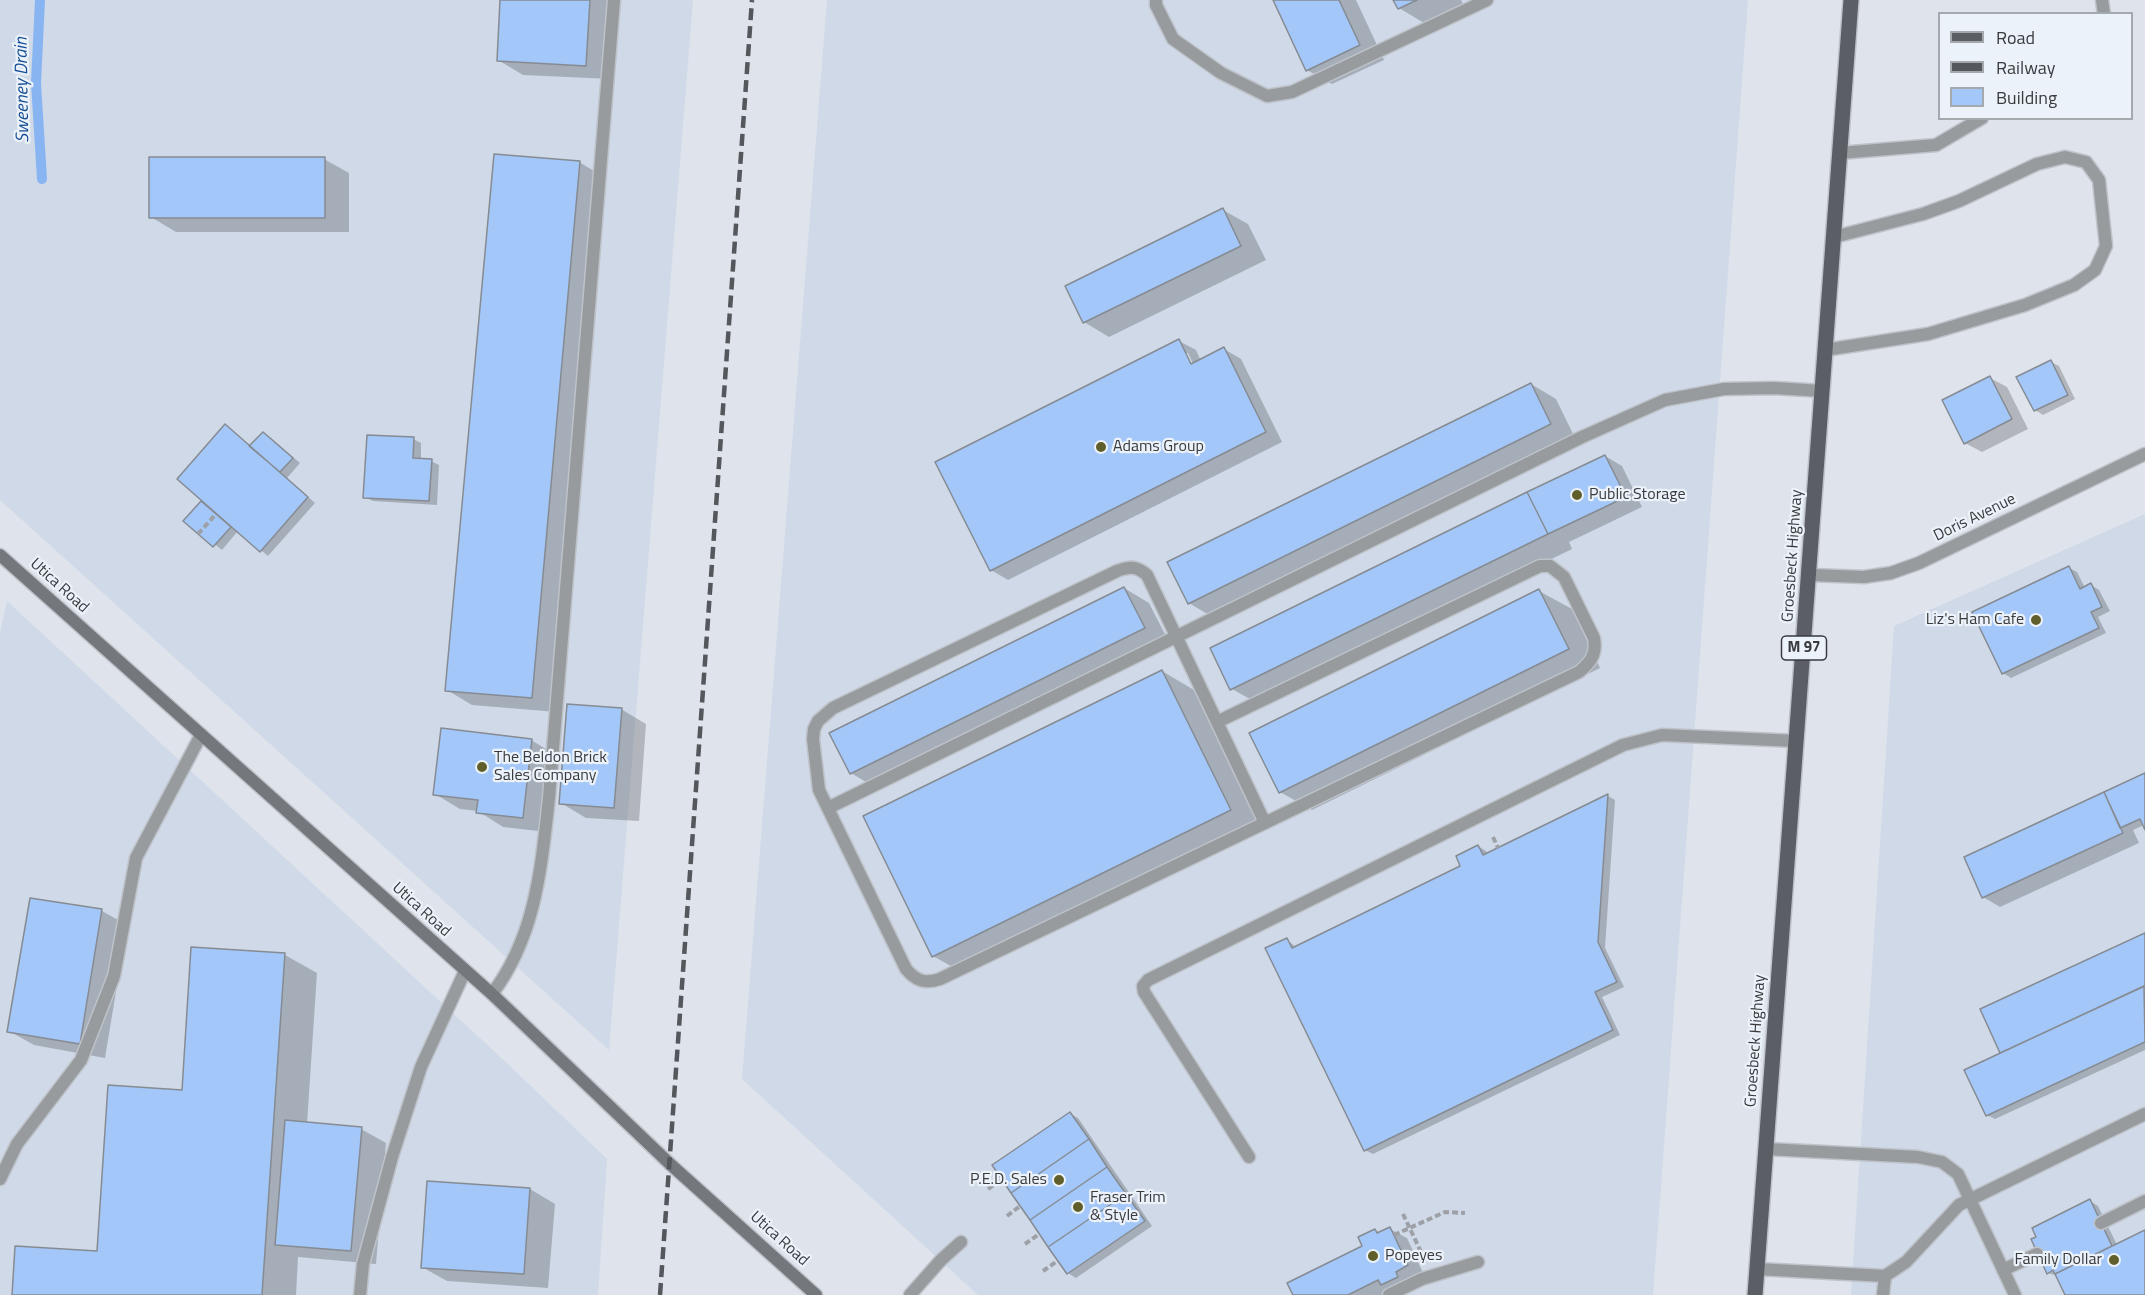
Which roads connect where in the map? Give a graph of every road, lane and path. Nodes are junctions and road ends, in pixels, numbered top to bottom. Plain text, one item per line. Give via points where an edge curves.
1 (615, 0) edge
2 (1156, 0) edge
3 (1486, 0) edge
4 (1851, 0) edge
5 (1979, 120) edge
6 (1840, 153) junction
7 (1834, 237) junction
8 (1826, 350) junction
9 (1823, 391) junction
10 (2145, 454) edge
11 (216, 514) dead end
12 (198, 534) dead end
13 (0, 555) edge
14 (1810, 575) junction
15 (1176, 636) junction
16 (1217, 722) junction
17 (201, 735) junction
18 (1797, 741) junction
19 (828, 808) junction
20 (1265, 823) junction
21 (465, 971) junction
22 (492, 994) junction
23 (2145, 1114) edge
24 (1767, 1149) junction
25 (1248, 1157) dead end
26 (0, 1179) edge
27 (1002, 1179) dead end
28 (988, 1189) dead end
29 (1969, 1199) junction
30 (2145, 1201) edge
31 (1020, 1206) dead end
32 (1465, 1213) dead end
33 (1403, 1214) dead end
34 (1007, 1216) dead end
35 (2101, 1222) dead end
36 (1410, 1228) junction
37 (1039, 1234) dead end
38 (1394, 1235) dead end
39 (961, 1242) dead end
40 (1025, 1244) dead end
41 (2037, 1254) dead end
42 (1423, 1255) dead end
43 (1057, 1261) dead end
44 (1478, 1262) dead end
45 (1757, 1269) junction
46 (2003, 1270) junction
47 (1043, 1271) dead end
48 (1885, 1276) junction
49 (360, 1295) edge
50 (816, 1295) edge
51 (910, 1295) edge
52 (1389, 1295) edge
53 (1755, 1295) edge
54 (1883, 1295) edge
55 (2015, 1295) edge

1 - 22 street via 540,882 518,951
2 - 3 street via 1173,39 1221,73 1267,96 1292,92
4 - 6 main road, Groesbeck Highway / M 97
5 - 6 street via 1936,145
6 - 7 main road, Groesbeck Highway / M 97
7 - 8 main road, Groesbeck Highway / M 97
7 - 8 street via 1923,214 2037,164 2065,157 2086,162 2099,180 2106,246 2095,270 2074,285 2025,305 1928,334
8 - 9 main road, Groesbeck Highway / M 97
9 - 14 main road, Groesbeck Highway / M 97
9 - 15 street via 1724,389 1665,400
10 - 14 street, Doris Avenue via 1919,563 1864,577
11 - 12 path
13 - 17 main road, Utica Road
14 - 18 main road, Groesbeck Highway / M 97
15 - 16 street
15 - 19 street
15 - 19 street via 1147,575 1134,567 1126,568 834,708 818,720 813,739 819,790
16 - 20 street
16 - 20 street via 1540,566 1550,566 1564,577 1589,628 1596,648 1588,665 1579,672
17 - 21 main road, Utica Road
17 - 26 street via 136,858 114,975 81,1060 17,1144
18 - 24 main road, Groesbeck Highway / M 97
18 - 25 street via 1662,735 1623,745 1148,980 1144,992
19 - 20 street via 906,969 920,981 930,982
21 - 22 main road, Utica Road
21 - 49 street via 421,1067 366,1254
22 - 50 main road, Utica Road via 670,1164
23 - 29 street
24 - 29 street via 1918,1157 1942,1162 1958,1174
24 - 45 main road, Groesbeck Highway / M 97
27 - 28 path
29 - 46 street
29 - 48 street via 1948,1215 1906,1262
30 - 35 street
31 - 34 path
32 - 36 path via 1445,1212
33 - 36 path
36 - 38 path
36 - 42 path
37 - 40 path
39 - 51 street
41 - 46 street
43 - 47 path
44 - 52 street via 1422,1279
45 - 48 street
45 - 53 main road, Groesbeck Highway / M 97
46 - 55 street
48 - 54 street

